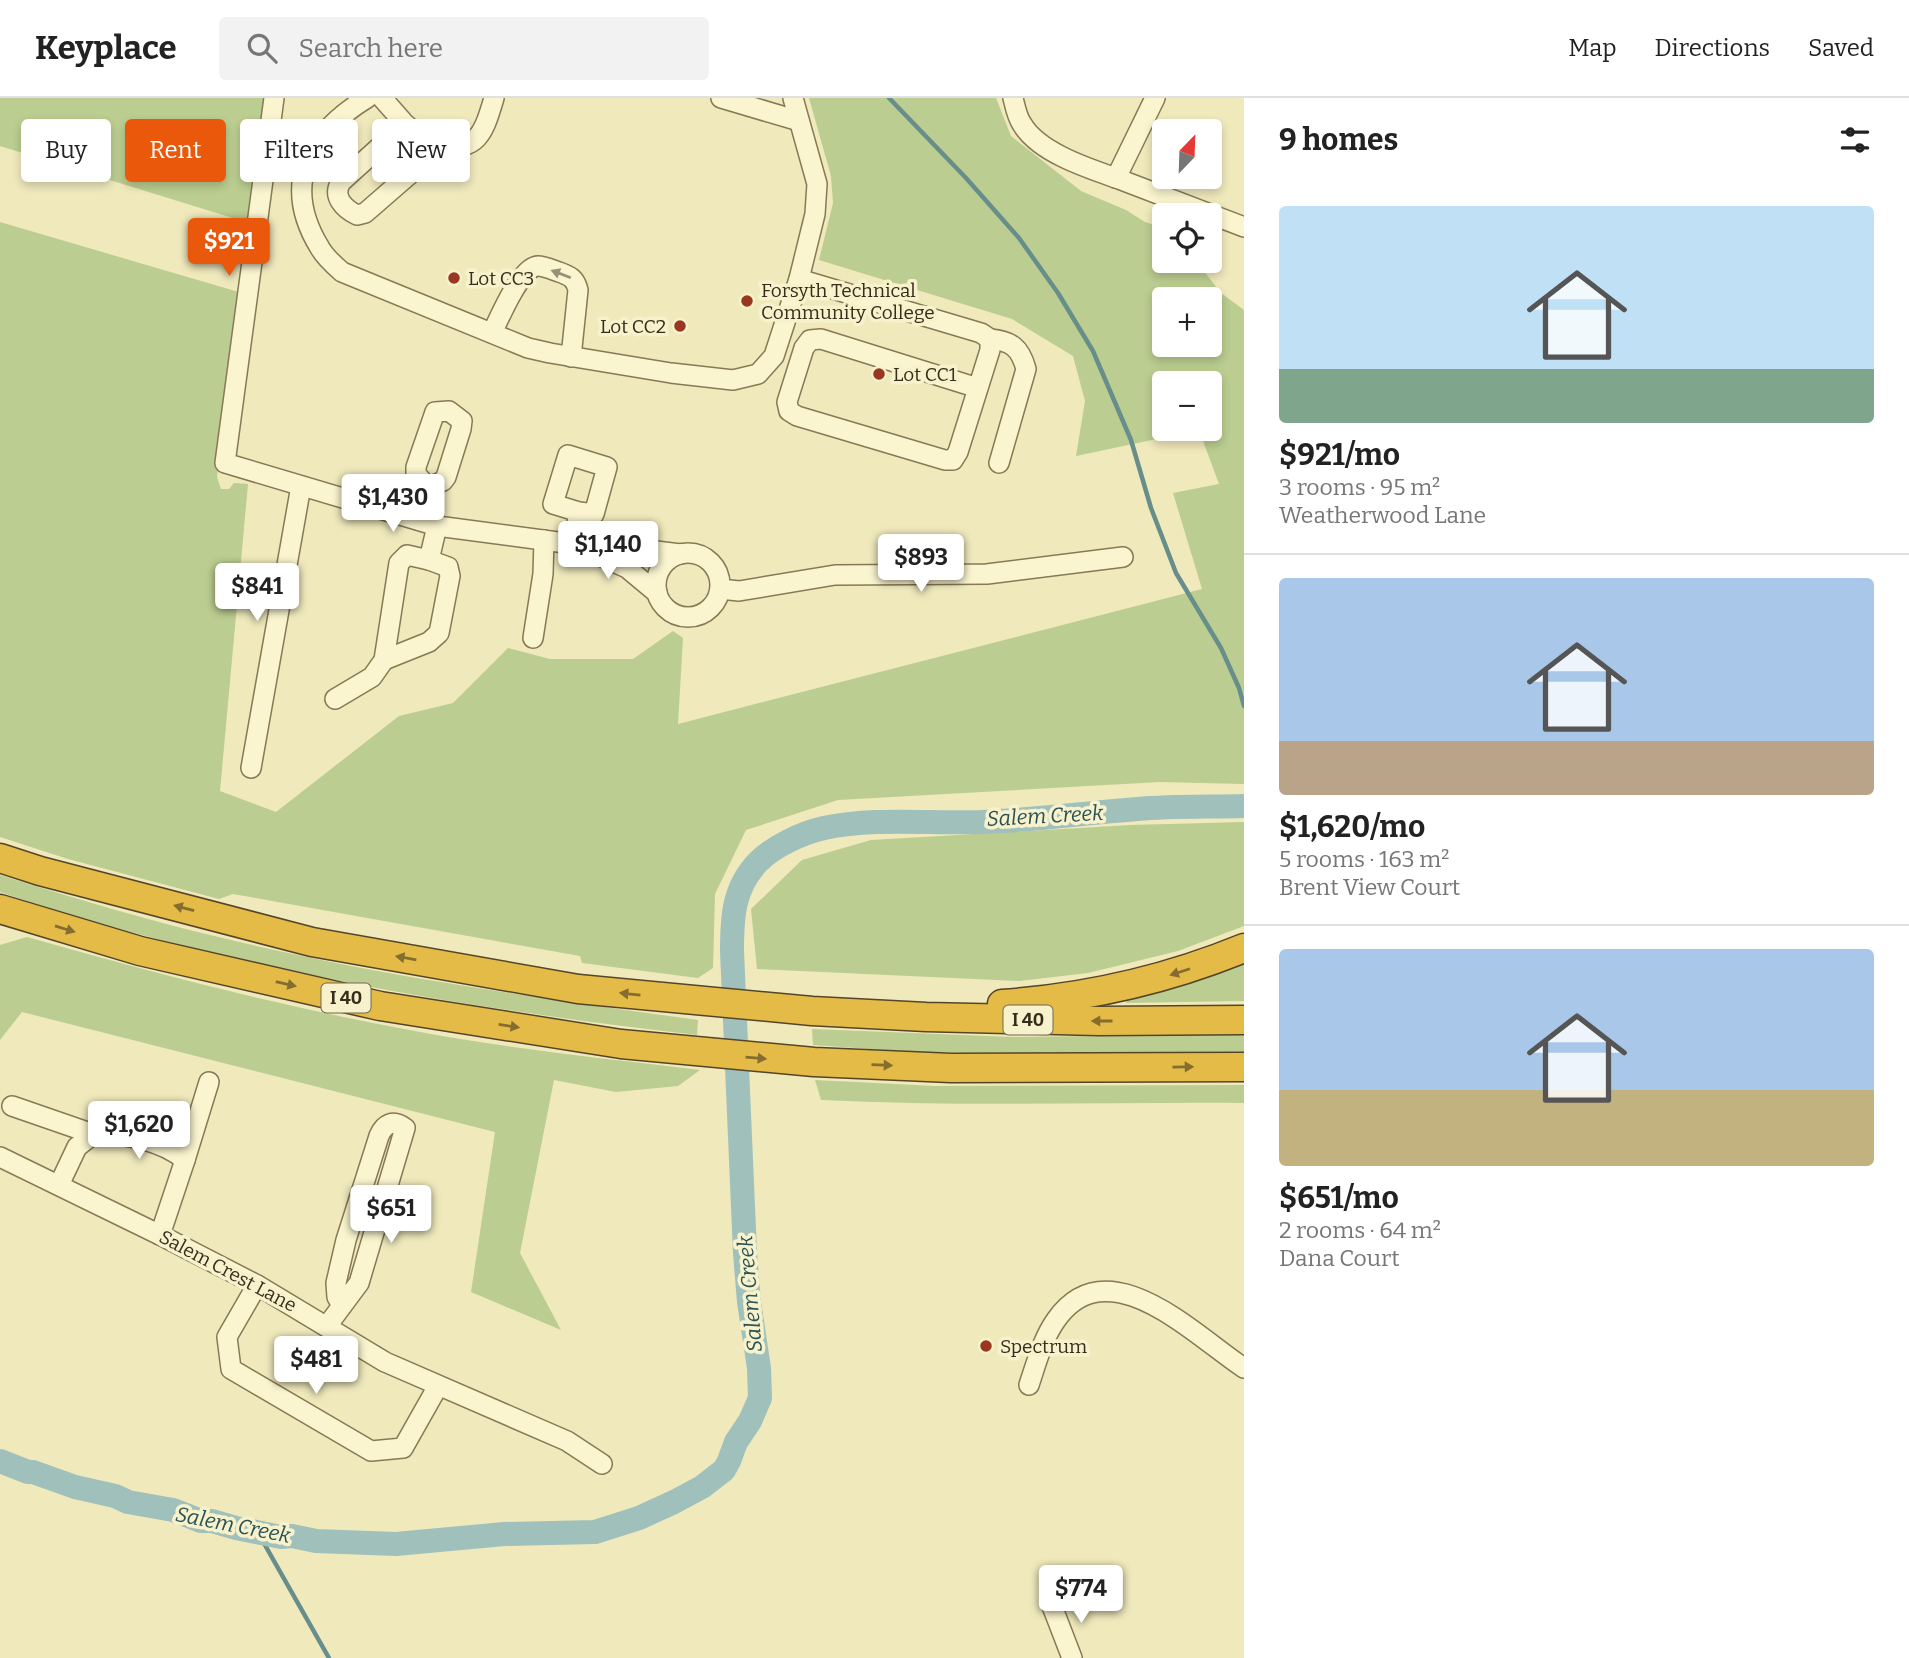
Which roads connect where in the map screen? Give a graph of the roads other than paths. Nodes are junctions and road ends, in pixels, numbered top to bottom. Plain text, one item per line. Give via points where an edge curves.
1 (274, 98) edge
2 (382, 98) edge
3 (494, 98) edge
4 (721, 98) edge
5 (793, 98) edge
6 (1013, 98) edge
7 (1155, 98) edge
8 (361, 99) edge
9 (401, 119) edge
10 (799, 121) junction
11 (470, 143) edge
12 (372, 154) edge
13 (1116, 177) junction
14 (401, 182) edge
15 (1244, 227) edge
16 (799, 279) junction
17 (492, 333) junction
18 (990, 339) junction
19 (571, 357) junction
20 (766, 365) junction
21 (796, 374) junction
22 (978, 388) junction
23 (999, 463) dead end
24 (301, 486) junction
25 (428, 488) dead end
26 (579, 512) dead end
27 (428, 523) junction
28 (544, 540) junction
29 (573, 544) junction
30 (680, 554) junction
31 (1123, 557) dead end
32 (429, 560) junction
33 (720, 589) junction
34 (657, 593) junction
35 (533, 638) dead end
36 (384, 660) junction
37 (335, 699) dead end
38 (251, 768) dead end
39 (0, 858) edge
40 (0, 909) edge
41 (1244, 948) edge
42 (812, 1011) junction
43 (1244, 1020) edge
44 (1244, 1067) edge
45 (209, 1082) dead end
46 (12, 1106) dead end
47 (93, 1134) junction
48 (401, 1137) dead end
49 (0, 1157) edge
50 (185, 1160) junction
51 (59, 1185) junction
52 (160, 1234) junction
53 (257, 1286) junction
54 (327, 1326) junction
55 (1244, 1368) edge
56 (1029, 1385) dead end
57 (438, 1386) junction
58 (602, 1464) dead end
59 (1052, 1606) dead end
60 (1072, 1658) edge

1 - 24 street via 225,463
2 - 9 street
3 - 11 street via 480,135
4 - 10 street
5 - 10 street
6 - 13 street via 1022,124 1041,143 1083,166
7 - 13 street
8 - 17 street via 330,124 304,169 301,195 307,223 321,250 342,272
10 - 16 street via 817,184 815,214
12 - 14 street via 337,190 349,211 365,213
13 - 15 street
16 - 18 street
16 - 20 street via 774,356
17 - 19 street via 528,348
19 -> 17 street via 576,281 537,265 521,278
18 - 22 street
18 - 23 street via 1013,344 1022,353 1026,369
19 - 20 street via 733,380 758,374
20 - 21 street
21 - 22 street via 804,348 810,340 821,340
21 - 22 street via 787,402 789,411 797,416 945,460 953,460 958,452
24 - 27 street
24 - 38 street
25 - 27 street
26 - 29 street
27 - 28 street
27 - 32 street
28 - 29 street
28 - 35 street
29 - 30 street
29 - 34 street via 627,568
30 - 33 street via 701,555 710,561
30 - 34 street via 663,564
31 - 33 street via 987,574 835,575 738,591
32 - 36 street via 407,555 399,563
32 - 36 street via 448,567 450,576 439,633 429,642
33 - 34 street via 710,608 690,617 670,611
36 - 37 street via 372,677
42 -> 39 highway, I 40 via 578,989 312,942
40 -> 44 highway, I 40 via 140,951 380,1006 621,1044 814,1062 1031,1069
41 -> 42 highway via 1169,975 1069,998 972,1005 853,1001
43 -> 42 highway, I 40 via 1008,1020
45 - 50 street
46 - 47 street
47 - 50 street via 127,1135 174,1151
47 - 51 street via 77,1147
48 - 54 street via 359,1283
49 - 51 street, Salem Crest Lane
50 - 52 street
51 - 52 street, Salem Crest Lane
52 - 53 street, Salem Crest Lane
53 - 54 street, Salem Crest Lane
53 - 57 street via 227,1336 231,1369 371,1451 402,1448
54 - 57 street, Salem Crest Lane via 384,1362
55 - 56 street via 1163,1311 1123,1292 1106,1290 1088,1293 1055,1321
57 - 58 street, Salem Crest Lane via 567,1441
59 - 60 street

